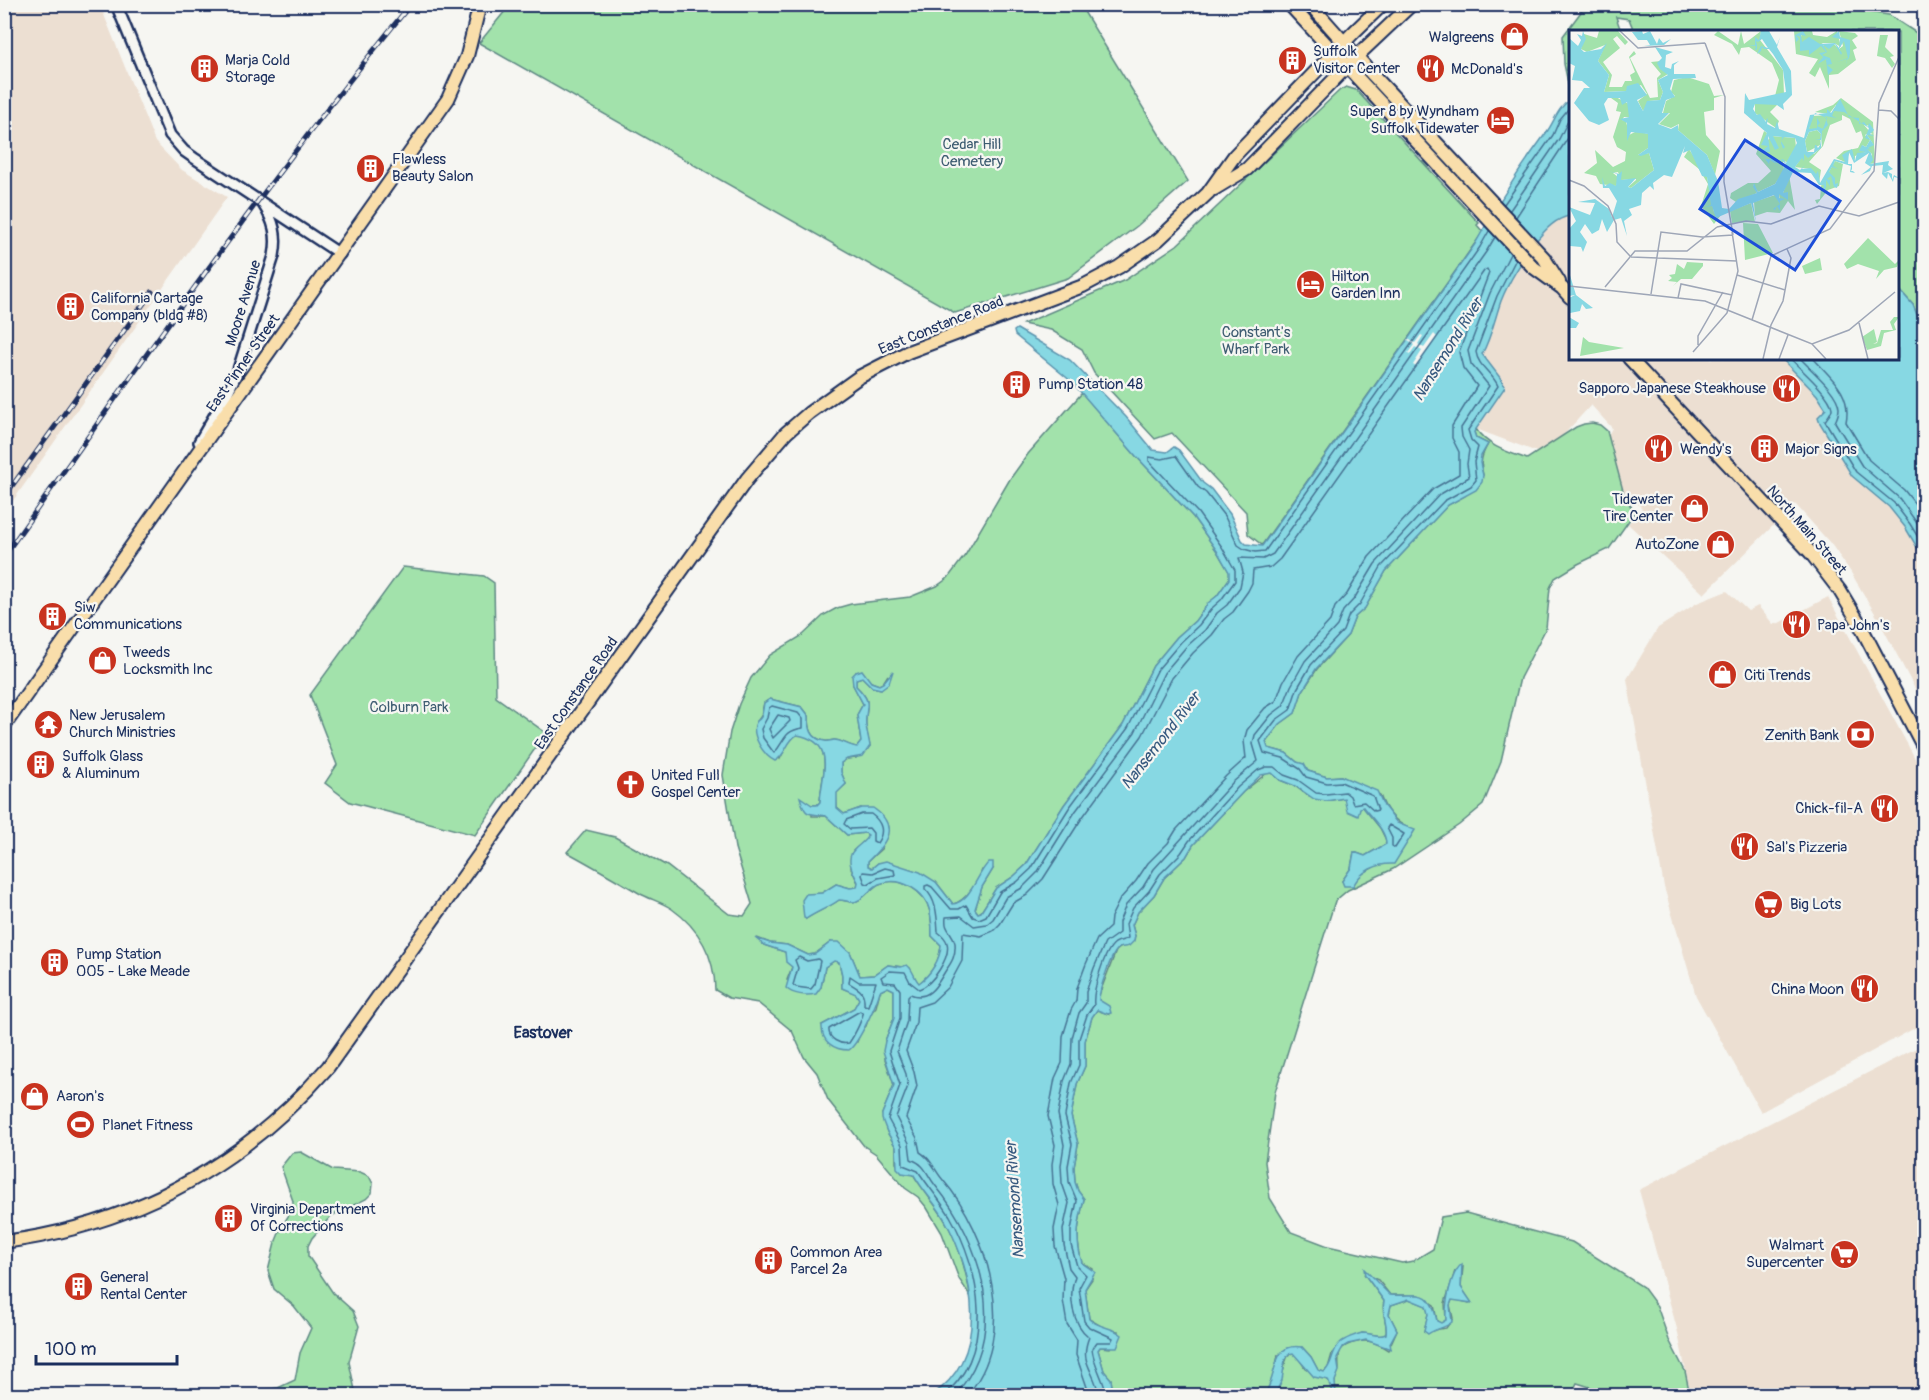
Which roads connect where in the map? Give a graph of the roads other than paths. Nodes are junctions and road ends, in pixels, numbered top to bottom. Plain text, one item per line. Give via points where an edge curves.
1 (116, 4) edge
2 (480, 4) edge
3 (1289, 4) edge
4 (1311, 4) edge
5 (1383, 4) edge
6 (1412, 4) edge
7 (1344, 42) junction
8 (1334, 54) junction
9 (1357, 56) junction
10 (1346, 67) junction
11 (1208, 193) junction
12 (260, 200) junction
13 (339, 254) junction
14 (1566, 292) edge
15 (1631, 360) edge
16 (161, 506) junction
17 (4, 726) edge
18 (1924, 748) edge
19 (4, 1242) edge

1 - 12 street, Moore Avenue via 170,135 184,151
2 - 13 main road, East Pinner Street via 467,56 448,99
3 - 8 main road
4 - 7 main road
5 - 7 main road, East Constance Road
6 - 9 main road, East Constance Road
7 - 8 main road, East Constance Road
7 - 9 main road
8 - 10 main road
8 - 11 main road, East Constance Road via 1234,155
9 - 10 main road, East Constance Road
9 - 14 main road via 1538,252
10 - 11 main road, East Constance Road via 1247,169
10 - 14 main road via 1528,262
11 - 19 main road, East Constance Road via 1158,240 1106,274 1059,296 903,354 859,377 786,433 747,479 311,1086 256,1138 169,1193 139,1208 82,1227
12 - 13 street, Moore Avenue
12 - 16 street, Moore Avenue via 271,216 276,247 237,373
13 - 16 main road, East Pinner Street
15 - 18 main road, North Main Street via 1811,553 1840,591
16 - 17 main road, East Pinner Street

